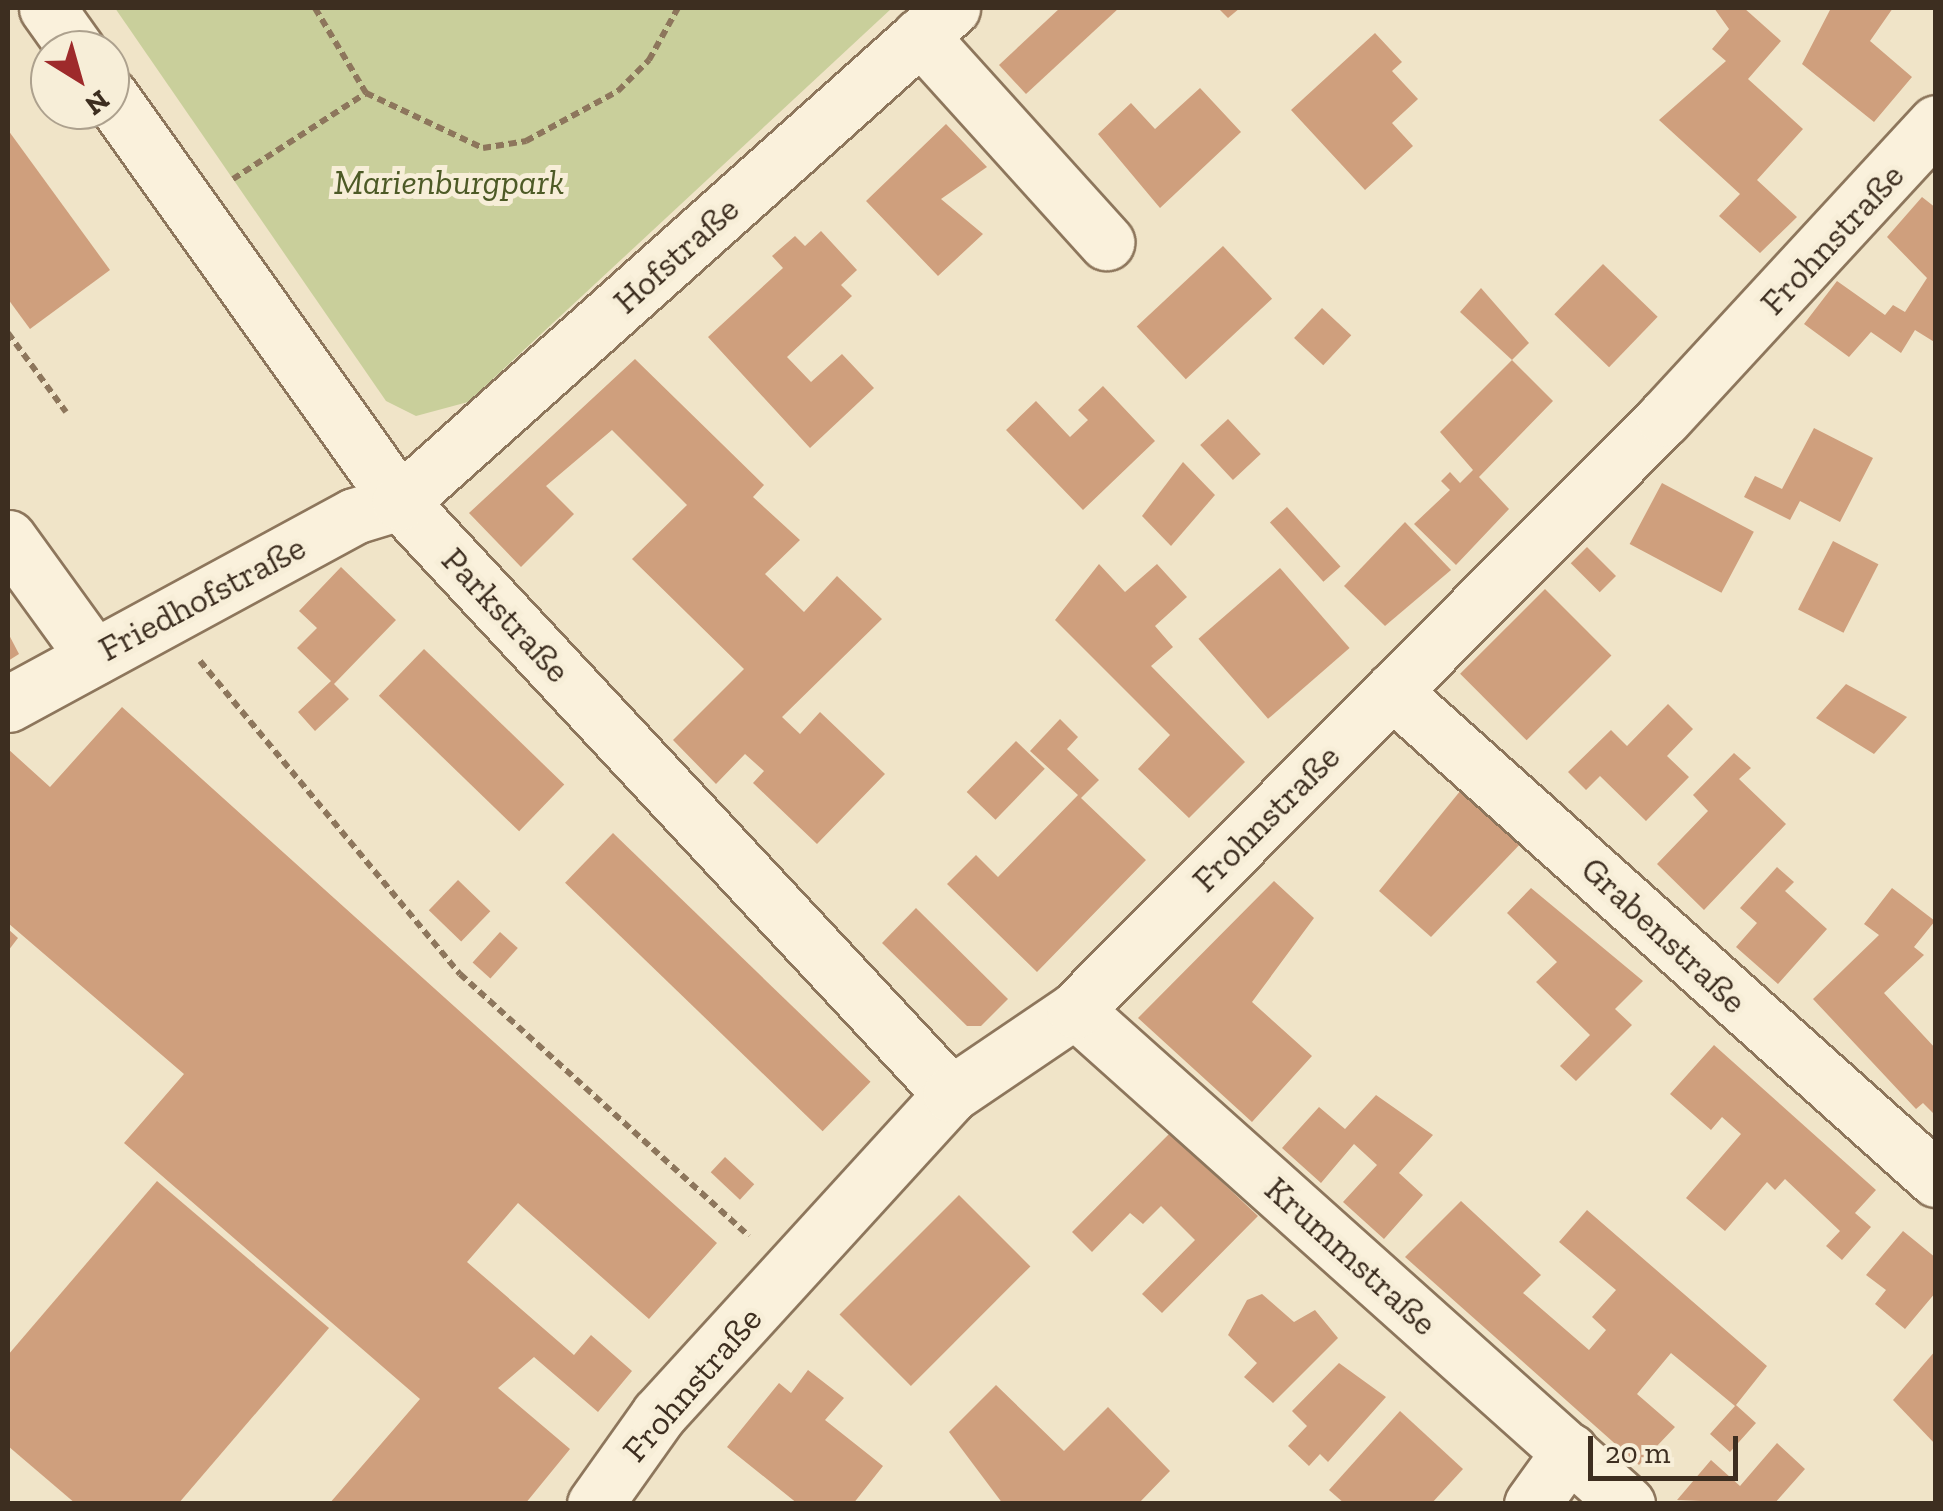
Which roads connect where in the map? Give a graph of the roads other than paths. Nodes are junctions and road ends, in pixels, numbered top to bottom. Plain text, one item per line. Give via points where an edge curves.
1 (47, 8) edge
2 (936, 22) edge
3 (63, 30) edge
4 (130, 124) edge
5 (1936, 124) edge
6 (1106, 242) dead end
7 (400, 502) junction
8 (8, 538) edge
9 (94, 657) junction
10 (1392, 692) junction
11 (8, 704) edge
12 (1075, 1010) junction
13 (951, 1094) junction
14 (1936, 1179) edge
15 (1570, 1451) junction
16 (595, 1504) edge
17 (1532, 1504) edge
18 (1627, 1504) edge

1 - 3 street
2 - 6 street
2 - 7 street, Hofstraße
4 - 7 street, Parkstraße
5 - 10 street, Frohnstraße via 1866,207
7 - 9 street, Friedhofstraße via 354,516
7 - 13 street, Parkstraße
8 - 9 street
9 - 11 street, Friedhofstraße
10 - 12 street, Frohnstraße
10 - 14 street, Grabenstraße
12 - 13 street, Frohnstraße
12 - 15 street, Krummstraße
13 - 16 street, Frohnstraße via 659,1414
15 - 17 street
15 - 18 street, Krummstraße

